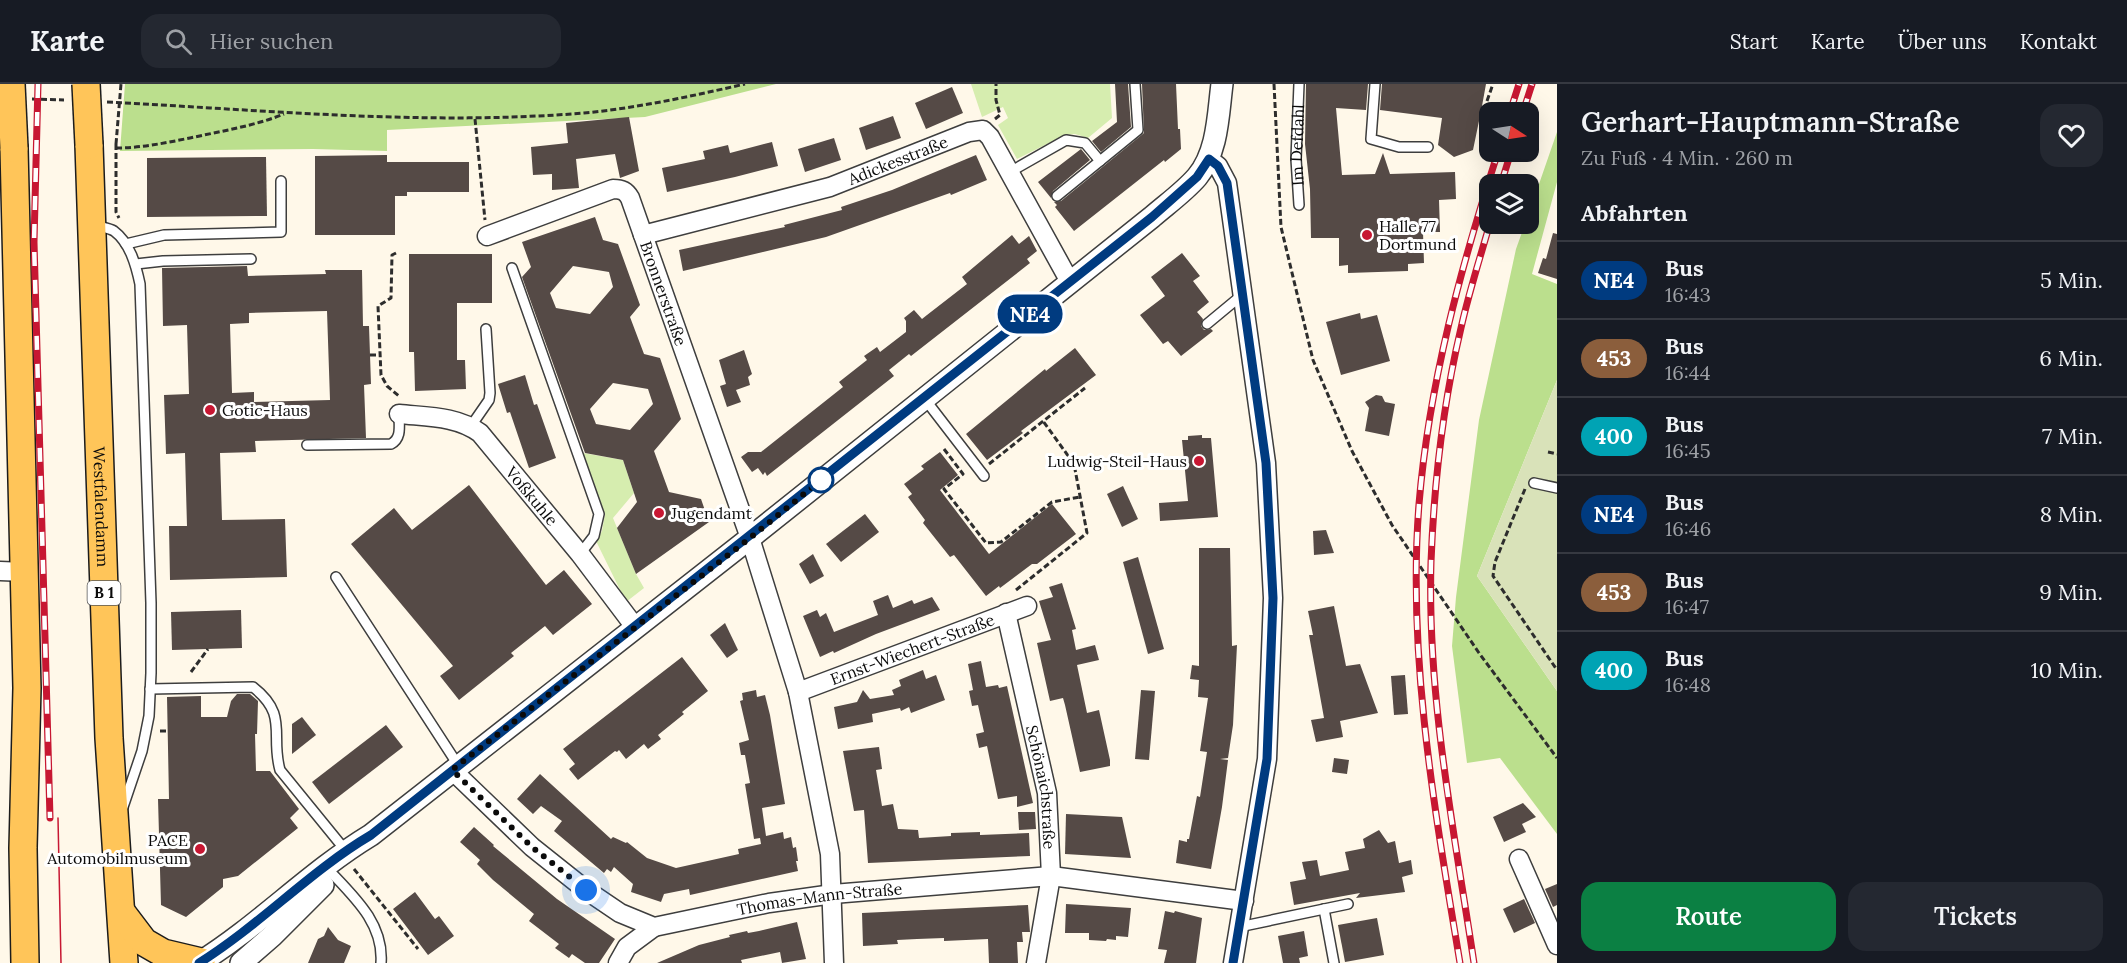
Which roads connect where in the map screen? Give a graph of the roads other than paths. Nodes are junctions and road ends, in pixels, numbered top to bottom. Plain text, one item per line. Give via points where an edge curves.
1 (1136, 84) edge
2 (1222, 84) edge
3 (1299, 84) edge
4 (1375, 84) edge
5 (17, 91) edge
6 (86, 96) edge
7 (1428, 147) dead end
8 (1209, 159) junction
9 (1100, 161) junction
10 (1008, 173) junction
11 (281, 182) dead end
12 (1057, 196) dead end
13 (1299, 205) dead end
14 (91, 224) junction
15 (643, 235) junction
16 (487, 236) road end
17 (129, 242) junction
18 (251, 259) dead end
19 (136, 264) junction
20 (512, 268) dead end
21 (1070, 282) junction
22 (9, 291) edge
23 (1242, 295) junction
24 (1207, 324) dead end
25 (486, 329) dead end
26 (924, 398) junction
27 (400, 406) joint
28 (471, 426) junction
29 (307, 445) dead end
30 (984, 476) dead end
31 (1534, 483) road end
32 (1557, 488) edge
33 (750, 538) junction
34 (580, 554) junction
35 (12, 571) edge
36 (336, 577) dead end
37 (1027, 606) dead end
38 (1005, 613) junction
39 (635, 627) junction
40 (150, 689) junction
41 (798, 692) junction
42 (455, 767) junction
43 (116, 829) junction
44 (1519, 859) dead end
45 (338, 863) junction
46 (1051, 876) junction
47 (833, 894) junction
48 (1244, 901) junction
49 (1348, 904) dead end
50 (1324, 909) junction
51 (122, 913) junction
52 (654, 927) junction
53 (1239, 927) junction
54 (1557, 945) edge
55 (200, 962) edge
56 (25, 963) edge
57 (124, 963) edge
58 (241, 963) edge
59 (381, 963) edge
60 (618, 963) edge
61 (834, 963) edge
62 (1036, 963) edge
63 (1233, 963) edge
64 (1334, 963) edge

1 - 9 lane via 1138,130
2 - 8 street
3 - 13 lane, Im Defdahl
4 - 7 lane via 1371,139 1399,147
5 - 22 main road, bridge
6 - 14 main road, Westfalendamm / B 1, bridge
8 - 21 street via 1197,177 1161,209
8 - 23 street via 1227,183
9 - 10 lane via 1085,143 1066,140
9 - 12 lane
10 - 15 street, Adickesstraße via 990,137 983,130 969,132 830,187
10 - 21 street
11 - 17 lane via 281,232 192,233
14 - 17 lane via 113,230
14 - 43 main road, Westfalendamm / B 1 via 109,738
15 - 16 street, Bronnerstraße via 627,193 613,189
15 - 33 street, Bronnerstraße
17 - 19 lane
18 - 19 lane
19 - 40 lane via 140,284 151,603
20 - 34 lane via 599,514 594,536
21 - 26 street
22 - 35 main road
23 - 24 lane
23 - 48 street via 1266,463 1273,598 1267,759
25 - 28 lane via 490,393
26 - 30 lane
26 - 33 street
27 - 28 street, Voßkuhle
27 - 29 lane via 399,435 391,444
28 - 34 street, Voßkuhle
31 - 32 lane
33 - 39 street
33 - 41 street, Bronnerstraße
34 - 39 street, Voßkuhle
35 - 56 main road via 27,688
36 - 42 lane
37 - 38 street, Ernst-Wiechert-Straße
38 - 41 street, Ernst-Wiechert-Straße
38 - 46 street, Schönaichstraße via 1047,793
39 - 42 street
40 - 43 lane via 142,751
40 - 45 lane via 253,687 264,696 274,711 280,770
41 - 47 street, Bronnerstraße via 830,854
42 - 45 street
42 - 52 street via 532,847 620,913
43 - 51 main road, Westfalendamm / B 1
44 - 54 street
45 - 55 street
45 - 58 street via 272,936
45 - 59 lane via 374,925 381,943
46 - 47 street, Thomas-Mann-Straße
46 - 48 street, Thomas-Mann-Straße
46 - 62 street, Schönaichstraße
47 - 52 street, Thomas-Mann-Straße
47 - 61 street, Bronnerstraße
48 - 53 street
49 - 50 lane
50 - 53 lane
50 - 64 lane
51 - 55 main road via 144,942 163,953
51 - 57 main road, Westfalendamm / B 1
52 - 60 street via 627,947
53 - 63 street

